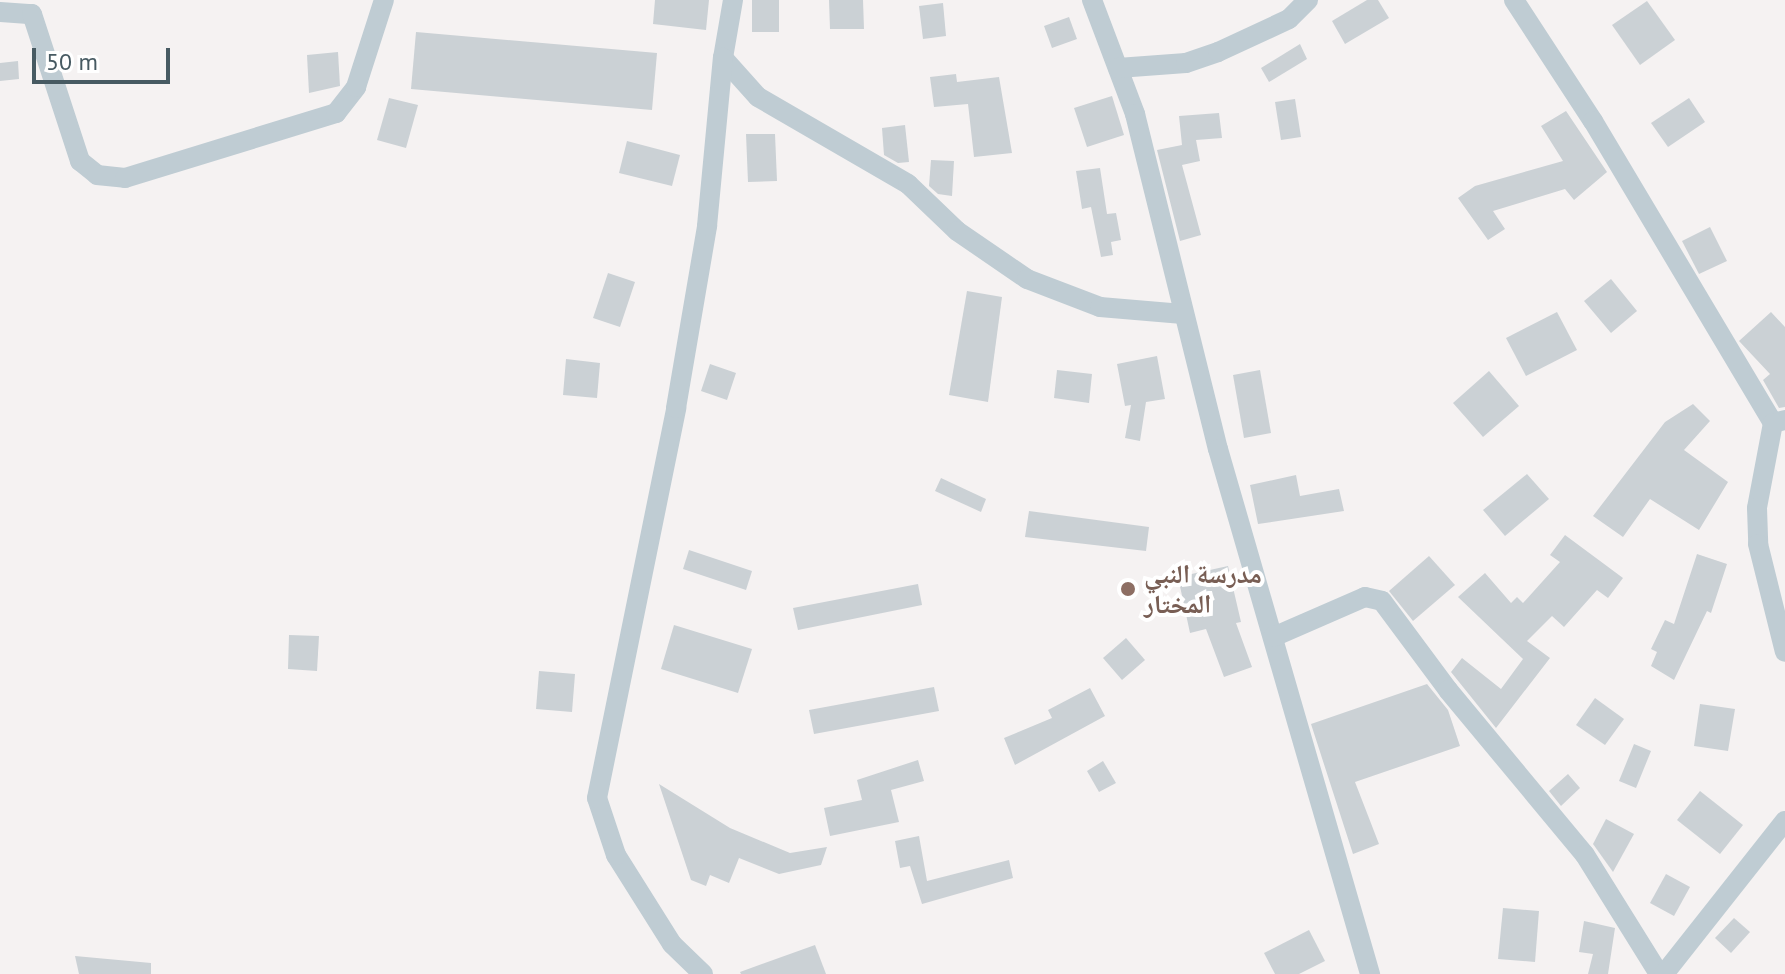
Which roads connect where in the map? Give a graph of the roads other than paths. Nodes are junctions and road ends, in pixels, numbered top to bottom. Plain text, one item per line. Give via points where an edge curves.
1 (384, 0) edge
2 (733, 0) edge
3 (1092, 0) edge
4 (1308, 0) edge
5 (1514, 0) edge
6 (0, 12) edge
7 (723, 58) junction
8 (1118, 68) junction
9 (1183, 314) junction
10 (1779, 422) edge
11 (1273, 637) junction
12 (1785, 652) edge
13 (1785, 821) edge
14 (703, 974) edge
15 (1370, 974) edge
16 (1661, 974) edge

1 - 6 street via 356,87 336,113 125,178 97,175 80,161 32,14
2 - 7 street
3 - 8 street
4 - 8 street via 1289,19 1218,52 1186,63
5 - 10 street
7 - 9 street via 758,97 908,184 957,231 1027,279 1100,307
7 - 14 street via 707,226 682,378 597,798 616,855 672,944
8 - 9 street via 1135,114
9 - 11 street
10 - 12 street via 1757,508 1758,544
11 - 15 street
11 - 16 street via 1365,597 1382,601 1448,690 1585,855
13 - 16 street

